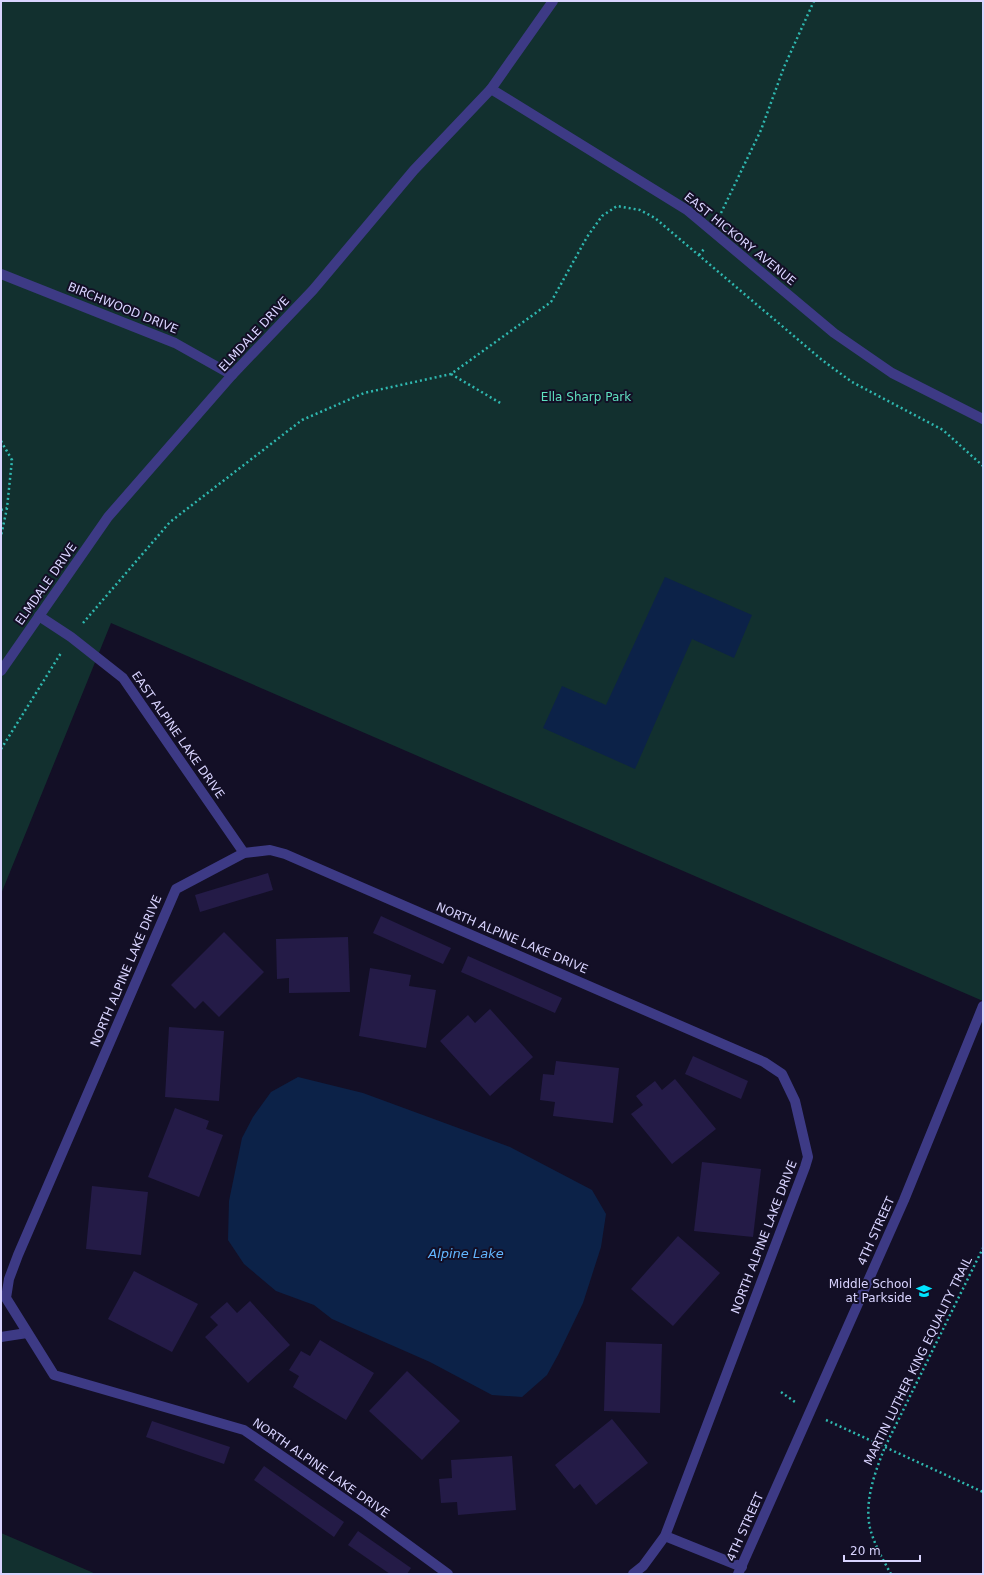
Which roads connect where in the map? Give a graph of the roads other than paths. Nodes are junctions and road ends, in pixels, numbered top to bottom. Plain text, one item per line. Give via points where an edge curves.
1 (553, 1) edge
2 (491, 88) junction
3 (1, 274) edge
4 (232, 375) junction
5 (969, 411) junction
6 (983, 416) edge
7 (983, 419) edge
8 (39, 616) junction
9 (1, 671) edge
10 (244, 853) junction
11 (983, 1006) edge
12 (981, 1017) edge
13 (27, 1333) junction
14 (1, 1337) edge
15 (665, 1536) junction
16 (740, 1571) edge
17 (448, 1574) edge
18 (633, 1574) edge

1 - 2 street, ELMDALE DRIVE
2 - 4 street, ELMDALE DRIVE via 414,170 313,290
2 - 5 street, EAST HICKORY AVENUE via 687,210 834,333 892,373
3 - 4 street, BIRCHWOOD DRIVE via 175,342
4 - 8 street, ELMDALE DRIVE via 108,517
5 - 6 street, EAST HICKORY AVENUE
5 - 7 street, EAST HICKORY AVENUE
8 - 9 street, ELMDALE DRIVE
8 - 10 street, EAST ALPINE LAKE DRIVE via 123,678
10 - 13 street, NORTH ALPINE LAKE DRIVE via 176,889 9,1279 6,1298
10 - 15 street, NORTH ALPINE LAKE DRIVE via 270,850 285,854 764,1062 782,1074 795,1101 808,1157
11 - 12 street, 4TH STREET
12 - 16 street, 4TH STREET via 904,1200
13 - 14 street
13 - 17 street, NORTH ALPINE LAKE DRIVE via 54,1375 244,1430
15 - 16 street
15 - 18 street, NORTH ALPINE LAKE DRIVE via 644,1566

